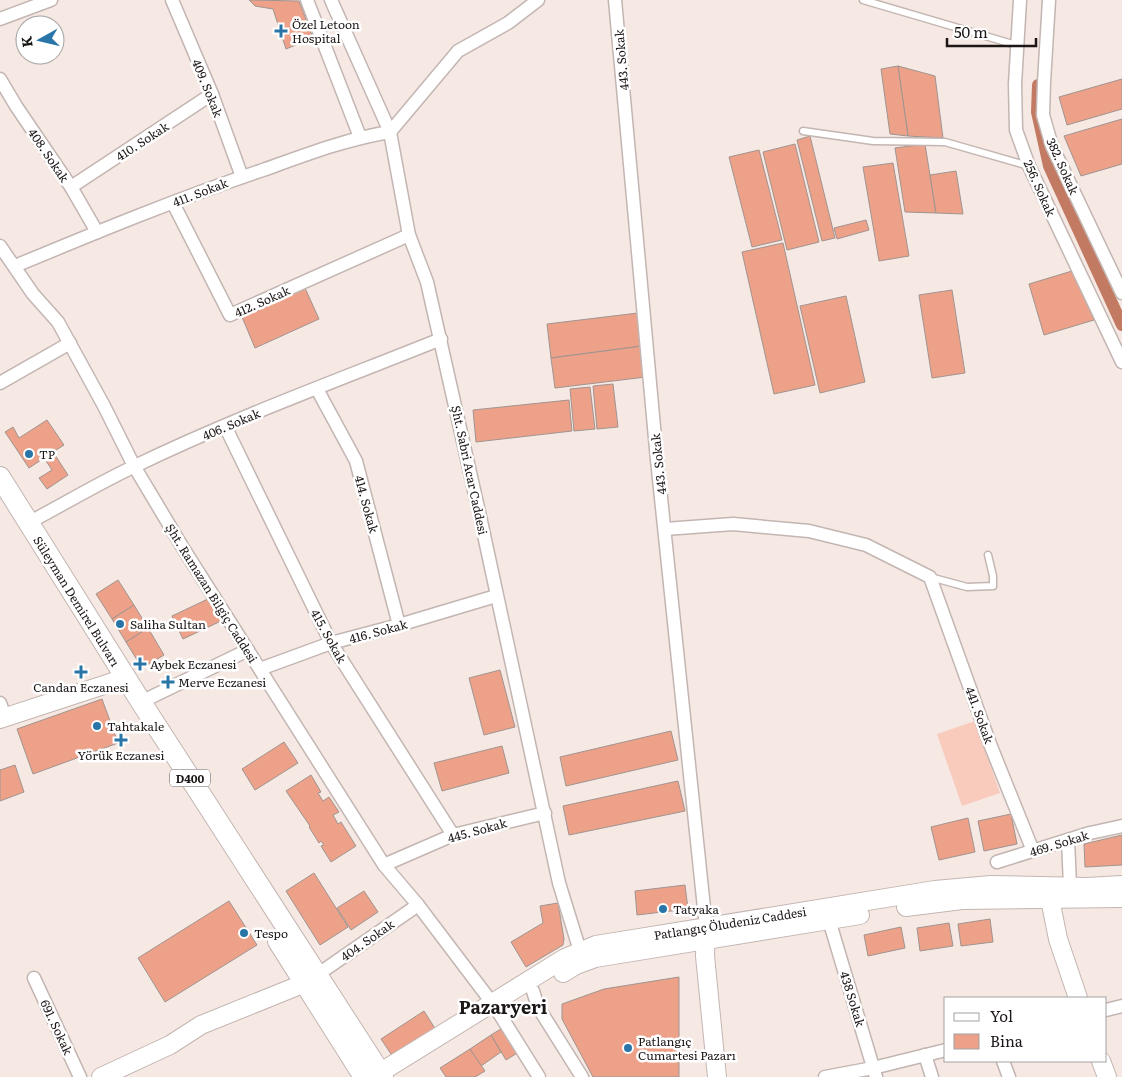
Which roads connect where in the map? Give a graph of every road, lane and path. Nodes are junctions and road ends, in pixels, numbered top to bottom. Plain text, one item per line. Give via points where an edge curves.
1 (51, 0) edge
2 (172, 0) edge
3 (307, 0) edge
4 (331, 0) edge
5 (538, 0) edge
6 (616, 0) edge
7 (862, 0) edge
8 (1020, 0) edge
9 (1049, 0) edge
10 (0, 20) edge
11 (1016, 45) junction
12 (0, 79) edge
13 (212, 94) junction
14 (803, 131) dead end
15 (390, 132) junction
16 (360, 137) junction
17 (1028, 166) junction
18 (242, 177) junction
19 (71, 187) junction
20 (173, 203) junction
21 (96, 232) junction
22 (408, 235) junction
23 (0, 246) edge
24 (15, 266) junction
25 (1122, 293) edge
26 (441, 339) junction
27 (70, 343) junction
28 (1122, 362) edge
29 (0, 383) edge
30 (317, 389) junction
31 (225, 426) junction
32 (134, 466) junction
33 (0, 477) edge
34 (0, 502) edge
35 (28, 523) junction
36 (665, 529) junction
37 (988, 555) dead end
38 (930, 577) junction
39 (496, 596) junction
40 (399, 625) junction
41 (331, 643) junction
42 (248, 650) junction
43 (260, 669) junction
44 (119, 679) junction
45 (141, 702) junction
46 (2, 713) edge
47 (544, 813) junction
48 (1122, 826) edge
49 (453, 835) junction
50 (1068, 840) junction
51 (1033, 851) junction
52 (997, 862) dead end
53 (384, 865) junction
54 (1122, 885) edge
55 (1070, 886) junction
56 (1122, 898) edge
57 (1050, 899) junction
58 (418, 905) junction
59 (829, 920) junction
60 (706, 933) junction
61 (580, 950) junction
62 (34, 978) dead end
63 (311, 979) junction
64 (534, 991) junction
65 (1078, 997) edge
66 (1122, 1006) edge
67 (496, 1009) junction
68 (1107, 1010) edge
69 (944, 1050) edge
70 (925, 1055) junction
71 (1003, 1062) edge
72 (1101, 1062) edge
73 (875, 1072) edge
74 (379, 1076) edge
75 (80, 1077) edge
76 (101, 1077) edge
77 (539, 1077) edge
78 (582, 1077) edge
79 (717, 1077) edge
80 (825, 1077) edge
81 (932, 1077) edge
82 (1009, 1077) edge
83 (1107, 1077) edge

1 - 10 street
2 - 13 street, 409. Sokak
3 - 16 street
4 - 15 street, Şht. Sabri Acar Caddesi
5 - 15 street via 508,23 458,51
6 - 36 street, 443. Sokak
7 - 11 lane
8 - 11 street, 256. Sokak
9 - 25 street, 382. Sokak via 1044,115 1052,146
11 - 17 street, 256. Sokak via 1016,130
12 - 19 street, 408. Sokak
13 - 18 street, 409. Sokak
13 - 19 street, 410. Sokak
14 - 17 lane via 873,140 945,142
15 - 16 street, 411. Sokak
15 - 22 street, Şht. Sabri Acar Caddesi
16 - 18 street, 411. Sokak
17 - 28 street, 256. Sokak
18 - 20 street, 411. Sokak
19 - 21 street, 408. Sokak
20 - 21 street, 411. Sokak
20 - 22 street, 412. Sokak via 230,315
21 - 24 street, 411. Sokak
22 - 26 street, Şht. Sabri Acar Caddesi via 428,282
23 - 24 street, Şht. Ramazan Bilgiç Caddesi
24 - 27 street, Şht. Ramazan Bilgiç Caddesi
26 - 30 street, 406. Sokak
26 - 39 street, Şht. Sabri Acar Caddesi
27 - 29 street
27 - 32 street, Şht. Ramazan Bilgiç Caddesi
30 - 31 street, 406. Sokak
30 - 40 street, 414. Sokak via 356,461
31 - 32 street, 406. Sokak
31 - 41 street, 415. Sokak
32 - 35 street, 406. Sokak
32 - 42 street, Şht. Ramazan Bilgiç Caddesi
33 - 35 main road, Süleyman Demirel Bulvarı / D400
34 - 44 main road, Süleyman Demirel Bulvarı / D400
35 - 44 main road, Süleyman Demirel Bulvarı / D400
36 - 38 street via 733,524 809,531 866,545
36 - 60 street, 443. Sokak
37 - 38 lane via 993,586 967,587
38 - 51 street, 441. Sokak via 990,744
39 - 40 street, 416. Sokak
39 - 47 street, Şht. Sabri Acar Caddesi
40 - 41 street, 416. Sokak
41 - 43 street, 416. Sokak
41 - 49 street, 415. Sokak
42 - 43 street, Şht. Ramazan Bilgiç Caddesi
42 - 45 street
43 - 53 street, Şht. Ramazan Bilgiç Caddesi
44 - 45 main road, Süleyman Demirel Bulvarı / D400
44 - 46 main road
44 - 63 main road, Süleyman Demirel Bulvarı / D400
45 - 63 main road, Süleyman Demirel Bulvarı / D400
47 - 49 street, 445. Sokak
47 - 61 street, Şht. Sabri Acar Caddesi via 559,883
48 - 50 street, 469. Sokak
49 - 53 street, 445. Sokak
50 - 51 street, 469. Sokak
50 - 55 street
51 - 52 street, 469. Sokak
53 - 58 street, Şht. Ramazan Bilgiç Caddesi
54 - 55 main road, Patlangıç Öludeniz Caddesi
55 - 60 main road, Patlangıç Öludeniz Caddesi via 990,885 943,889
56 - 57 main road, Patlangıç Öludeniz Caddesi
57 - 59 main road, Patlangıç Öludeniz Caddesi via 962,900
57 - 65 main road via 1058,939
58 - 63 street, 404. Sokak
58 - 67 street, Şht. Ramazan Bilgiç Caddesi
59 - 60 main road, Patlangıç Öludeniz Caddesi
59 - 73 street, 438 Sokak
60 - 61 main road, Patlangıç Öludeniz Caddesi via 608,942
60 - 64 main road, Patlangıç Öludeniz Caddesi via 595,958
60 - 79 main road via 705,956
61 - 67 main road, Patlangıç Öludeniz Caddesi
62 - 75 street, 691. Sokak
63 - 74 main road, Süleyman Demirel Bulvarı / D400
63 - 76 main road via 200,1025 170,1045
64 - 67 main road, Patlangıç Öludeniz Caddesi
64 - 78 street via 538,1007
66 - 68 street
67 - 74 main road, Patlangıç Öludeniz Caddesi
67 - 77 street, Şht. Ramazan Bilgiç Caddesi
69 - 70 street
70 - 73 street
70 - 81 street
71 - 82 street
72 - 83 main road
73 - 80 street

